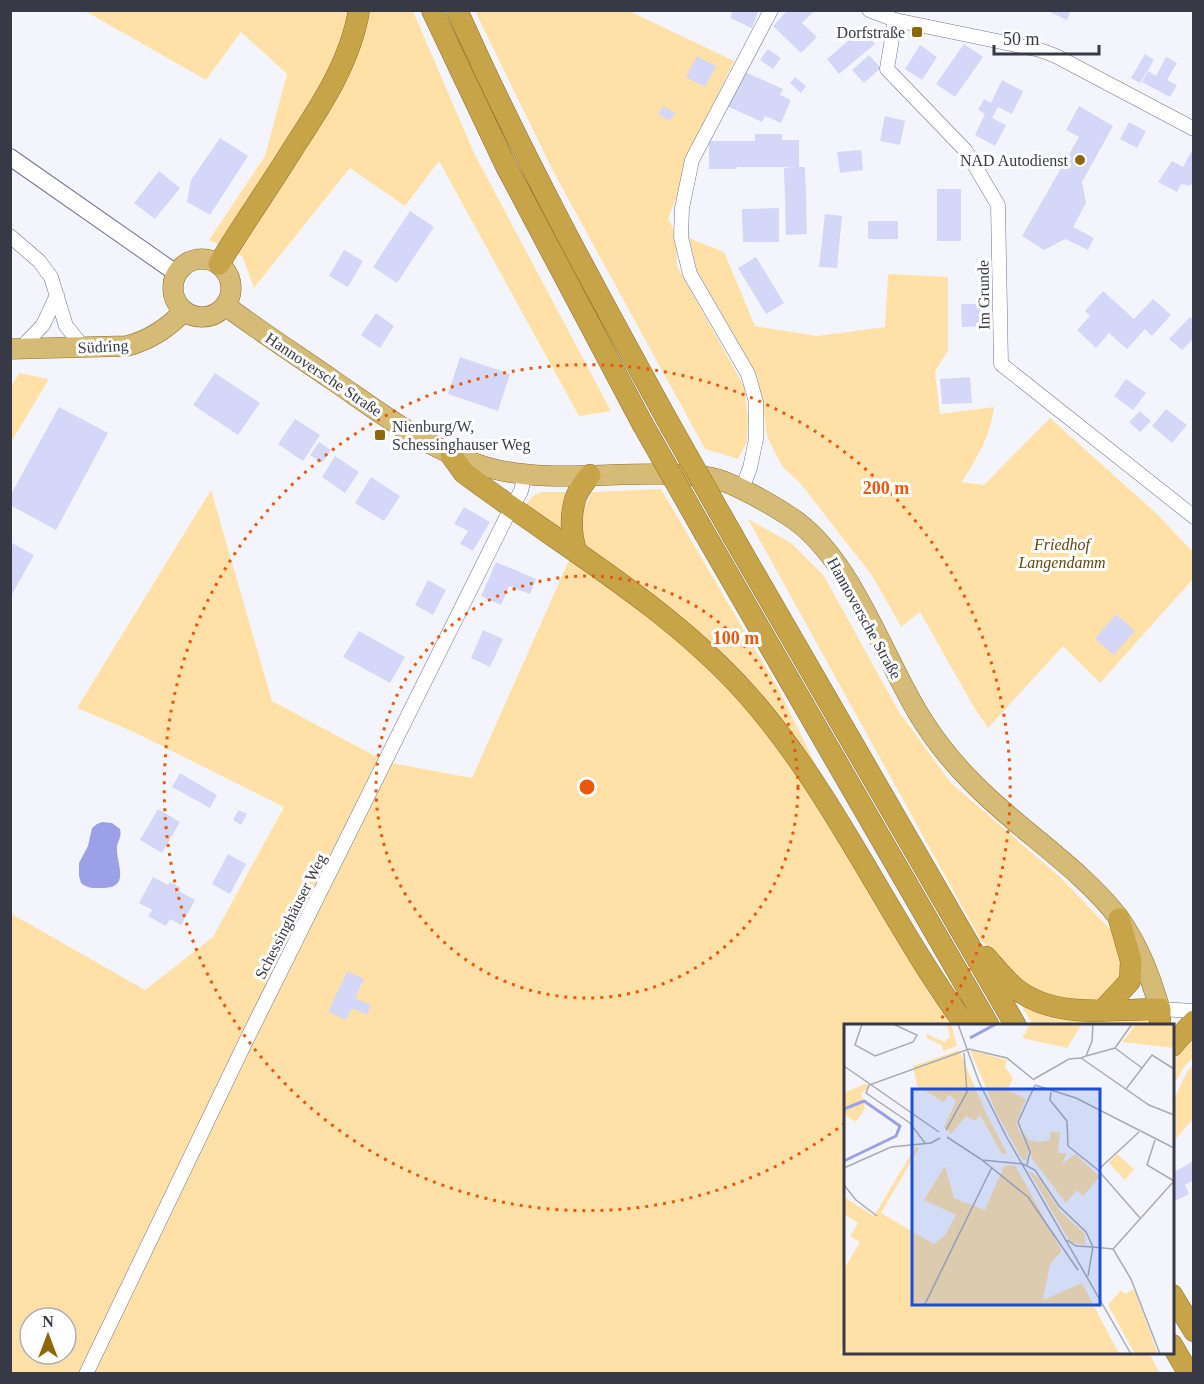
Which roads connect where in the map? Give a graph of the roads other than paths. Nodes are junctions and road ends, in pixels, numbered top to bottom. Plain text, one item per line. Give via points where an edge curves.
1 (359, 10) edge
2 (432, 10) edge
3 (457, 10) edge
4 (771, 10) edge
5 (868, 10) edge
6 (895, 20) junction
7 (1194, 129) edge
8 (10, 158) edge
9 (10, 236) edge
10 (219, 264) junction
11 (176, 273) junction
12 (57, 295) junction
13 (226, 306) junction
14 (184, 311) junction
15 (84, 348) junction
16 (16, 349) edge
17 (451, 455) junction
18 (525, 474) junction
19 (590, 474) junction
20 (741, 489) junction
21 (511, 509) junction
22 (1194, 517) edge
23 (576, 553) junction
24 (1119, 919) junction
25 (956, 923) junction
26 (1104, 1010) junction
27 (1194, 1011) edge
28 (1160, 1017) edge
29 (1194, 1021) edge
30 (965, 1024) edge
31 (988, 1024) edge
32 (1015, 1024) edge
33 (1174, 1046) edge
34 (1174, 1297) edge
35 (1194, 1331) edge
36 (1174, 1347) edge
37 (86, 1374) edge
38 (1189, 1374) edge

1 - 10 highway via 325,100
2 - 31 highway, bridge via 506,166 642,423
3 - 25 highway, bridge via 526,156 602,302
4 - 20 street via 692,160 682,208 681,237 690,274 748,374 756,402 756,439
5 - 6 street
6 - 7 street via 1040,50
6 - 22 street, Im Grunde via 887,69 966,151 998,205 1001,364
8 - 11 street
9 - 12 street via 39,261 51,277
10 - 11 main road via 202,258
10 - 13 main road via 231,280
11 - 14 main road via 174,297
12 - 15 street via 66,326
12 - 16 street via 43,325
13 - 14 main road via 210,317 192,316
13 - 17 main road, Hannoversche Straße via 374,408
14 - 15 main road, Südring via 162,331 141,342 114,348
15 - 16 main road, Südring
17 - 18 main road, Hannoversche Straße
17 - 21 highway via 464,473
18 - 19 main road, Hannoversche Straße
18 - 21 street, Schessinghäuser Weg
19 - 20 main road, Hannoversche Straße via 714,478
19 - 23 highway via 575,498 572,525
20 - 24 main road, Hannoversche Straße via 790,516 820,542 844,574 918,714 943,748 970,781 1083,880
21 - 23 highway
21 - 37 street, Schessinghäuser Weg via 246,1039
23 - 30 highway via 663,616 746,693 834,813
24 - 26 highway via 1131,961 1130,981
24 - 28 main road, Hannoversche Straße via 1138,948 1152,981
25 - 26 highway via 1015,988 1032,999 1076,1011
25 - 32 highway
26 - 28 highway
27 - 28 street
29 - 33 highway
34 - 35 highway
36 - 38 highway

